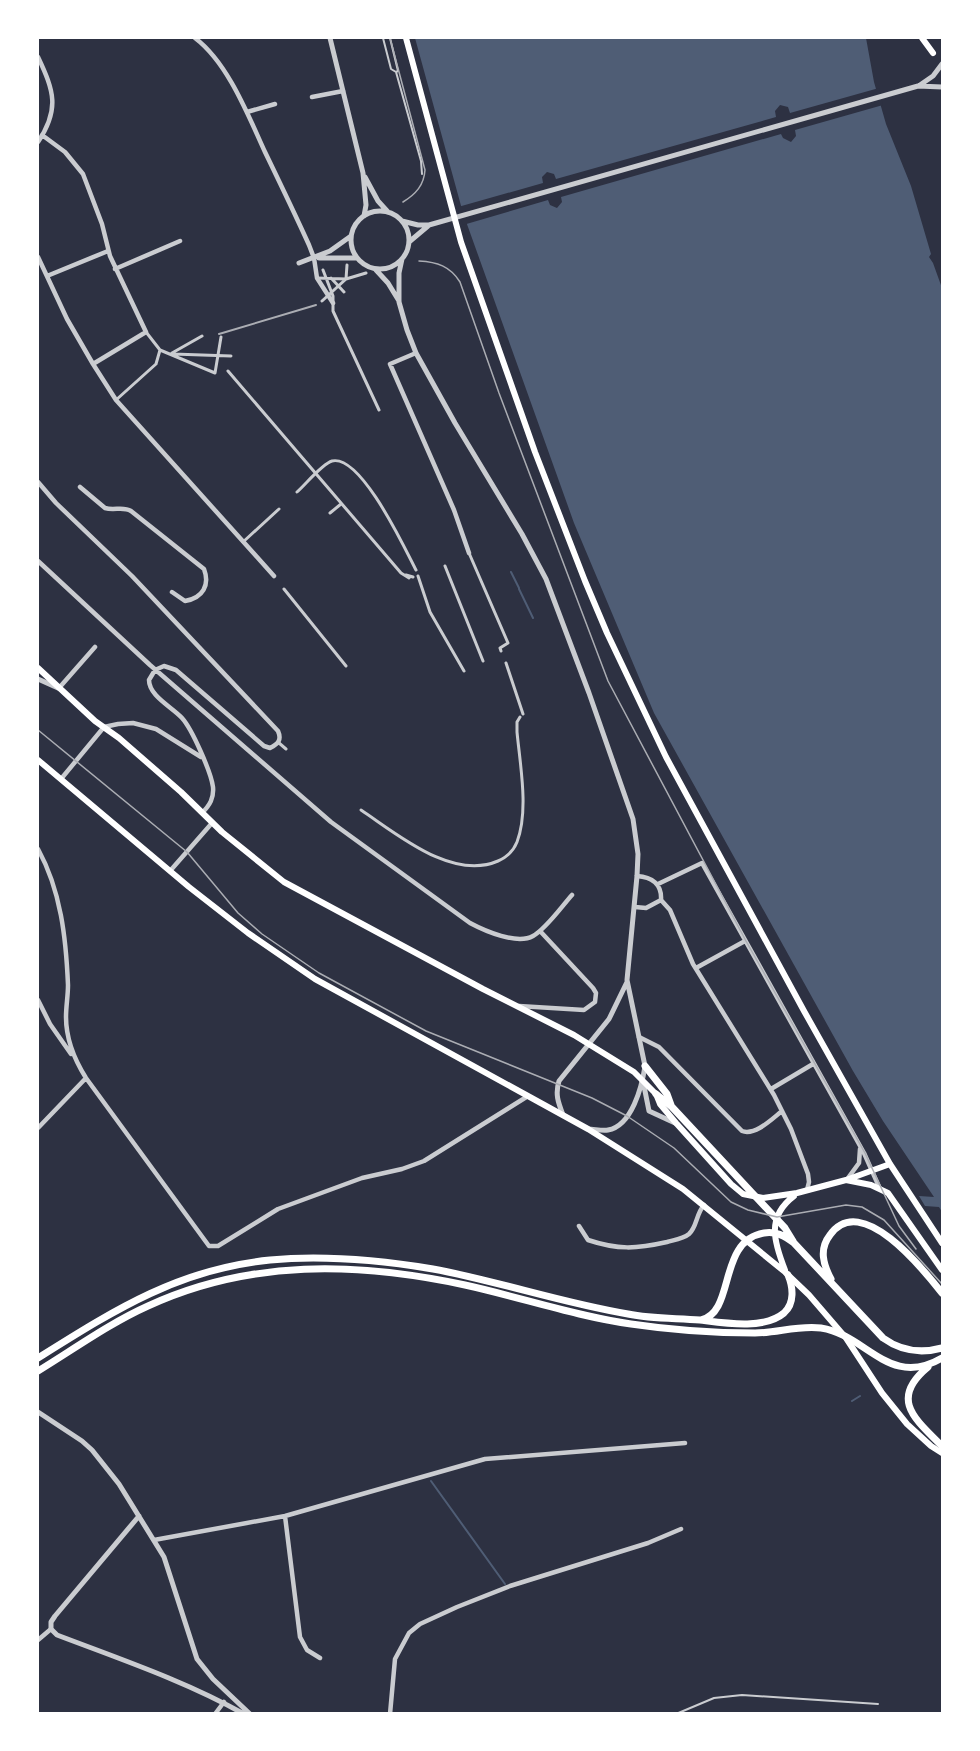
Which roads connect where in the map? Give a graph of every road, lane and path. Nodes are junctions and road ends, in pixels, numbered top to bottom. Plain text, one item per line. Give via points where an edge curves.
1 (195, 38) edge
2 (330, 38) edge
3 (383, 38) edge
4 (390, 38) edge
5 (406, 38) edge
6 (922, 38) edge
7 (933, 53) dead end
8 (38, 57) edge
9 (942, 64) edge
10 (396, 72) junction
11 (918, 86) junction
12 (942, 87) edge
13 (343, 91) junction
14 (312, 97) dead end
15 (275, 104) dead end
16 (247, 112) junction
17 (42, 135) junction
18 (38, 141) edge
19 (363, 173) junction
20 (422, 174) dead end
21 (389, 213) junction
22 (364, 216) junction
23 (402, 221) junction
24 (429, 225) junction
25 (351, 236) junction
26 (411, 240) junction
27 (180, 241) dead end
28 (108, 251) junction
29 (38, 256) edge
30 (314, 258) junction
31 (356, 258) junction
32 (402, 259) junction
33 (299, 263) dead end
34 (347, 265) dead end
35 (115, 269) junction
36 (374, 269) junction
37 (366, 273) dead end
38 (326, 275) junction
39 (47, 276) junction
40 (317, 278) junction
41 (346, 279) junction
42 (339, 285) junction
43 (344, 291) dead end
44 (329, 293) junction
45 (322, 301) dead end
46 (399, 302) junction
47 (333, 303) joint
48 (146, 332) junction
49 (202, 336) dead end
50 (221, 337) dead end
51 (160, 350) junction
52 (416, 353) junction
53 (171, 354) junction
54 (218, 356) junction
55 (231, 356) dead end
56 (93, 364) junction
57 (228, 371) dead end
58 (116, 400) junction
59 (379, 410) dead end
60 (316, 475) junction
61 (38, 482) edge
62 (80, 487) dead end
63 (297, 492) dead end
64 (341, 504) junction
65 (279, 509) dead end
66 (330, 513) dead end
67 (243, 542) junction
68 (468, 553) joint
69 (38, 561) edge
70 (445, 566) dead end
71 (416, 570) dead end
72 (274, 576) dead end
73 (418, 576) dead end
74 (411, 578) dead end
75 (284, 590) dead end
76 (172, 592) dead end
77 (95, 647) dead end
78 (501, 651) dead end
79 (483, 661) dead end
80 (506, 663) dead end
81 (346, 666) dead end
82 (38, 668) edge
83 (155, 670) junction
84 (464, 671) dead end
85 (38, 680) edge
86 (59, 688) junction
87 (104, 727) junction
88 (194, 740) junction
89 (179, 741) junction
90 (279, 743) junction
91 (286, 749) dead end
92 (202, 758) junction
93 (38, 760) edge
94 (61, 779) junction
95 (361, 810) dead end
96 (202, 813) junction
97 (212, 823) junction
98 (38, 849) edge
99 (170, 871) junction
100 (637, 876) junction
101 (658, 884) junction
102 (572, 895) dead end
103 (661, 900) junction
104 (635, 907) junction
105 (540, 931) junction
106 (745, 941) junction
107 (696, 969) junction
108 (627, 980) junction
109 (38, 1000) edge
110 (516, 1005) junction
111 (639, 1037) junction
112 (590, 1044) junction
113 (72, 1056) junction
114 (813, 1064) junction
115 (645, 1066) junction
116 (86, 1078) junction
117 (643, 1080) junction
118 (771, 1089) junction
119 (656, 1094) junction
120 (528, 1096) junction
121 (672, 1107) junction
122 (782, 1111) junction
123 (563, 1115) junction
124 (679, 1121) junction
125 (38, 1128) edge
126 (588, 1129) junction
127 (860, 1149) junction
128 (890, 1164) junction
129 (872, 1170) junction
130 (846, 1180) junction
131 (880, 1189) junction
132 (810, 1190) junction
133 (797, 1193) junction
134 (704, 1205) junction
135 (579, 1226) dead end
136 (794, 1243) junction
137 (942, 1243) edge
138 (942, 1270) edge
139 (787, 1273) junction
140 (834, 1287) junction
141 (942, 1293) edge
142 (697, 1320) junction
143 (846, 1338) junction
144 (942, 1348) edge
145 (38, 1358) edge
146 (942, 1358) edge
147 (932, 1363) junction
148 (38, 1371) edge
149 (38, 1412) edge
150 (685, 1443) dead end
151 (942, 1446) edge
152 (942, 1453) edge
153 (139, 1516) junction
154 (285, 1516) junction
155 (681, 1529) dead end
156 (154, 1540) junction
157 (51, 1629) junction
158 (38, 1638) edge
159 (320, 1658) dead end
160 (224, 1702) junction
161 (878, 1704) dead end
162 (215, 1713) edge
163 (244, 1713) edge
164 (250, 1713) edge
165 (390, 1713) edge
166 (676, 1713) edge

1 - 16 street via 222,69
2 - 13 street
3 - 10 lane via 391,69
4 - 10 lane
5 - 128 main road via 461,242 585,581 670,765
6 - 7 main road
8 - 17 street via 53,106
9 - 11 street via 938,72
10 - 20 lane
11 - 12 street
11 - 24 street
13 - 14 street
13 - 19 street
15 - 16 street
16 - 30 street
17 - 18 street
17 - 28 street via 65,152 83,174
19 - 21 street
19 - 22 street
21 - 22 street
21 - 23 street
22 - 25 street
23 - 24 street
23 - 26 street
24 - 26 street
25 - 30 street
25 - 31 street
26 - 32 street
27 - 35 street
28 - 35 street
28 - 39 street
29 - 39 street
30 - 31 street
30 - 33 street
30 - 40 street
31 - 36 street
32 - 36 street via 392,267
32 - 46 street
34 - 41 street
35 - 48 street
36 - 46 street
37 - 41 street
38 - 40 street
38 - 41 street
38 - 42 street
38 - 44 street
39 - 56 street
40 - 44 street
41 - 42 street
42 - 43 street
42 - 44 street
44 - 45 street
44 - 47 street
46 - 52 street
47 - 59 street via 336,320
48 - 51 street
48 - 56 street
49 - 53 street
50 - 54 street
51 - 53 street
51 - 58 street via 156,364
52 - 68 street via 390,364
52 - 100 street via 550,588 633,819
53 - 54 street
53 - 54 street via 215,373
54 - 55 street
56 - 58 street
57 - 60 street
58 - 67 street
60 - 63 street
60 - 64 street
60 - 71 street via 335,461 354,471 385,509
61 - 90 street via 278,731
62 - 76 street via 105,508 131,511 204,569 206,586 193,599 185,601
64 - 66 street
64 - 74 street via 401,573
65 - 67 street
67 - 72 street
68 - 78 street via 508,644
69 - 83 street
70 - 79 street
73 - 84 street via 430,612
75 - 81 street
77 - 86 street
80 - 95 street via 522,715 517,723 522,812 511,853 491,864 474,866 446,860 415,848
82 - 86 main road
83 - 88 street via 149,680 150,688 183,719
83 - 90 street via 164,666 176,670 264,746 270,748
83 - 105 street via 336,826 470,922 489,932 516,938 528,938
85 - 86 street
86 - 87 main road
87 - 89 street via 145,725
87 - 94 street
87 - 96 main road
88 - 89 street
88 - 92 street
89 - 92 street
90 - 91 street
92 - 96 street via 213,788 212,800
93 - 94 main road
94 - 99 main road
96 - 97 main road
97 - 99 street
97 - 110 main road via 292,887
98 - 113 street via 62,920 68,993 66,1019
99 - 120 main road via 248,933 315,979
100 - 101 street
100 - 104 street
101 - 103 street
101 - 106 street via 702,863
102 - 105 street
103 - 104 street via 646,908
103 - 107 street via 670,910
104 - 108 street
105 - 110 street via 596,993 595,1002 584,1010
106 - 107 street
106 - 114 street
107 - 118 street
108 - 111 street
108 - 112 street via 609,1019
109 - 113 street
110 - 112 main road
111 - 115 street
111 - 122 street via 659,1047 742,1131 754,1131
112 - 117 main road via 619,1060
112 - 123 street via 558,1084 557,1101
113 - 116 street
114 - 118 street
114 - 127 street
115 - 117 street
115 - 121 main road
116 - 120 street via 206,1244 214,1247 278,1209 362,1178 424,1161
116 - 125 street
117 - 119 main road
117 - 124 street via 649,1111
117 - 126 street via 623,1123 607,1130
118 - 122 street
119 - 121 main road
119 - 124 main road via 660,1104
120 - 123 main road
121 - 124 main road
122 - 132 street via 808,1174
123 - 126 main road
124 - 133 main road via 743,1194 763,1198
124 - 136 main road via 784,1228
126 - 134 main road
127 - 129 street
127 - 130 street via 857,1167
128 - 129 main road
128 - 137 main road
129 - 130 main road
129 - 131 street
130 - 131 main road
130 - 132 main road
131 - 138 main road via 895,1202
132 - 133 main road
133 - 139 main road via 783,1206 775,1227 775,1244
134 - 135 street via 688,1235 640,1248 606,1246 588,1240
134 - 139 main road
136 - 140 main road
136 - 142 main road via 772,1233 749,1239 735,1254 716,1309 707,1318
139 - 142 main road via 792,1301 786,1311 774,1318 744,1323
139 - 143 main road
140 - 141 main road via 826,1270 825,1242 844,1223 862,1222 880,1230
140 - 144 main road via 893,1345 911,1351
142 - 145 main road via 627,1314 407,1265 351,1259 289,1259 219,1268 163,1287
143 - 147 main road via 893,1364 916,1367
143 - 148 main road via 809,1327 756,1333 630,1324 428,1278 364,1270 285,1269 220,1280 168,1297 125,1317
143 - 152 main road via 892,1406 920,1437
146 - 147 main road
147 - 151 main road via 913,1381 908,1406
149 - 153 street via 92,1450
150 - 154 street via 485,1459
153 - 156 street
153 - 157 street via 51,1622
154 - 156 street
154 - 159 street via 300,1637 307,1650
155 - 165 street via 510,1586 420,1624 409,1633 395,1659
156 - 164 street via 168,1567 197,1659
157 - 158 street
157 - 160 street via 57,1635
160 - 162 street
160 - 163 street
161 - 166 lane via 742,1695 714,1698

